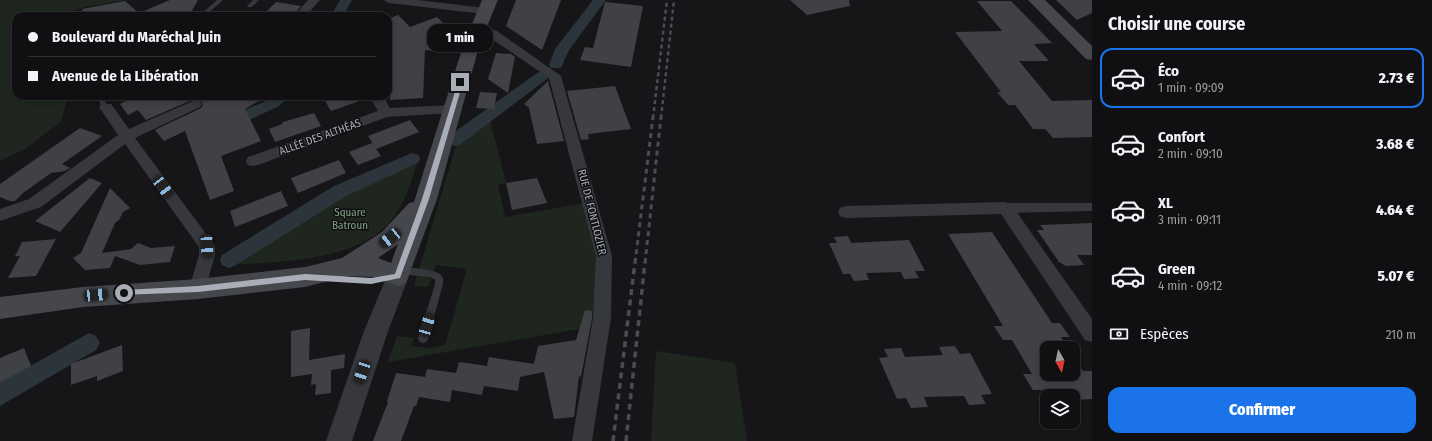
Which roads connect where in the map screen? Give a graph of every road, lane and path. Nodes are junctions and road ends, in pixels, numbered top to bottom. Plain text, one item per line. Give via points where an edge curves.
1 (220, 0) edge
2 (256, 0) edge
3 (314, 0) edge
4 (389, 0) edge
5 (1036, 0) edge
6 (250, 6) dead end
7 (487, 6) edge
8 (206, 12) edge
9 (304, 12) edge
10 (477, 30) junction
11 (1090, 51) edge
12 (378, 100) edge
13 (102, 102) edge
14 (195, 104) dead end
15 (452, 109) junction
16 (386, 113) junction
17 (126, 136) junction
18 (253, 161) dead end
19 (426, 199) junction
20 (1092, 207) edge
21 (1005, 208) junction
22 (846, 212) dead end
23 (0, 215) edge
24 (348, 266) junction
25 (399, 273) junction
26 (305, 277) junction
27 (198, 289) junction
28 (0, 308) edge
29 (1092, 334) edge
30 (423, 339) dead end
31 (339, 441) edge
32 (582, 441) edge

1 - 8 lane
2 - 6 lane
3 - 9 street
4 - 7 street
5 - 11 main road
7 - 10 main road
10 - 15 main road
10 - 32 street, RUE DE FONTLOZIER via 494,34 555,76 604,256 602,318
12 - 16 street
13 - 17 street
14 - 17 street
15 - 16 street, ALLÉE DES ALTHÉAS
15 - 19 main road
16 - 18 street, ALLÉE DES ALTHÉAS
17 - 23 street via 35,203
17 - 27 street via 207,246
19 - 24 main road via 390,238
19 - 25 main road
20 - 21 street
21 - 22 street
21 - 29 street
24 - 25 main road via 377,267
24 - 26 main road
25 - 26 main road via 371,281
25 - 30 lane via 433,274 439,278
25 - 31 street via 376,331
26 - 27 main road
27 - 28 main road via 83,297

